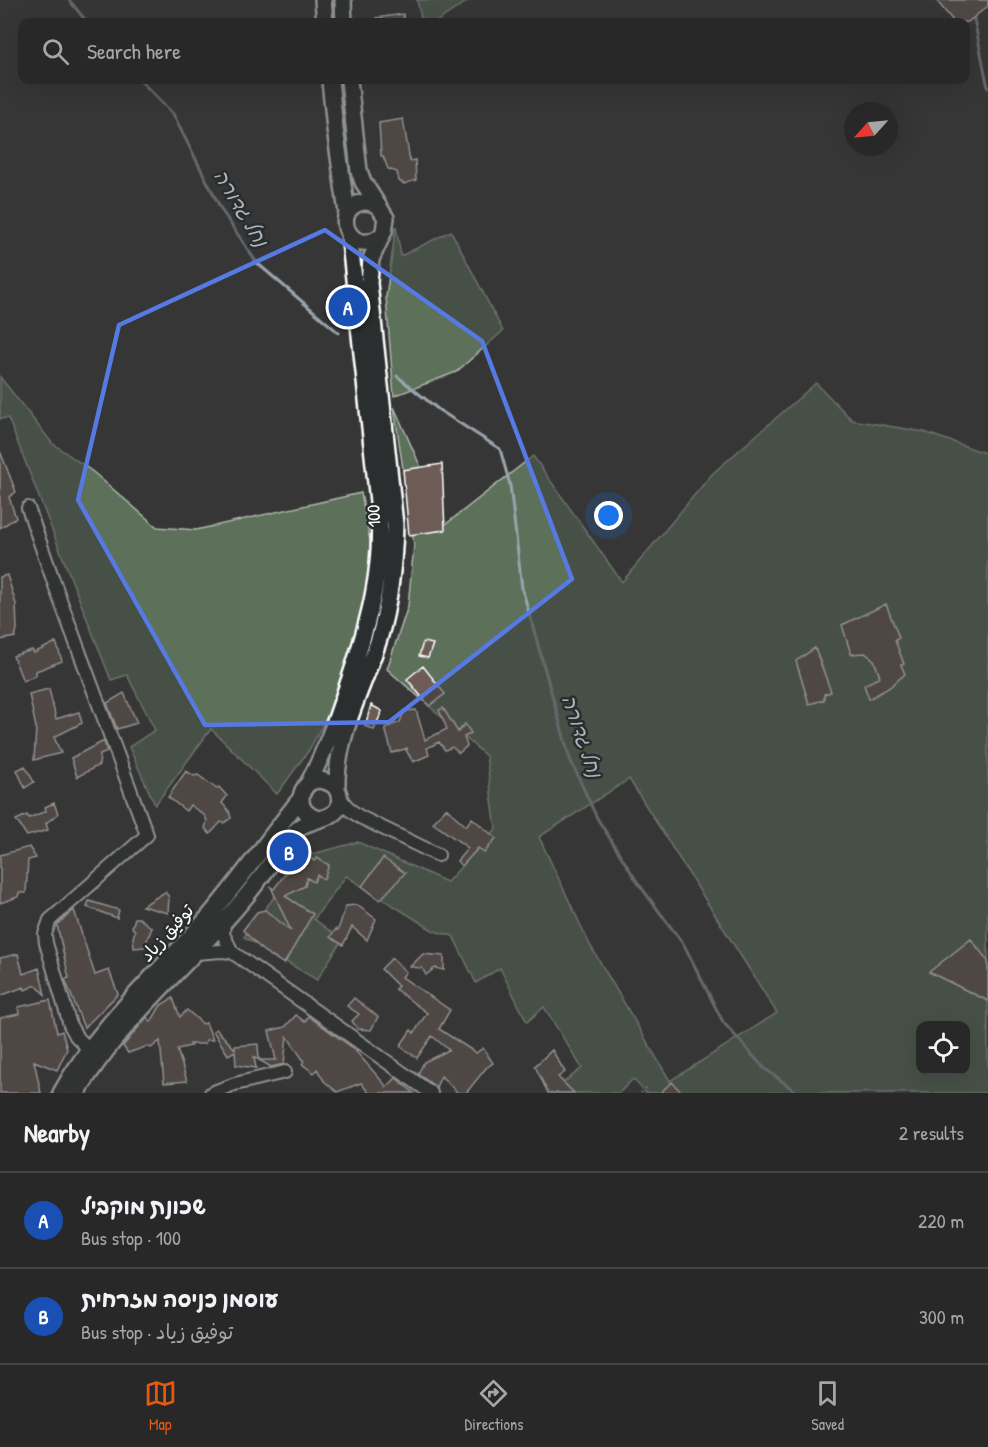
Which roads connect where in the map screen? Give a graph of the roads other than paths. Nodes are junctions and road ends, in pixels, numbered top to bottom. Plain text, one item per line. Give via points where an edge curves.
1 (323, 0) edge
2 (343, 0) edge
3 (325, 18) edge
4 (344, 18) edge
5 (330, 84) edge
6 (349, 84) edge
7 (379, 207) junction
8 (347, 213) junction
9 (349, 233) junction
10 (381, 236) junction
11 (28, 508) dead end
12 (304, 791) junction
13 (338, 793) junction
14 (324, 818) junction
15 (360, 818) junction
16 (438, 855) dead end
17 (224, 922) junction
18 (232, 952) junction
19 (196, 953) junction
20 (90, 1050) junction
21 (285, 1072) dead end
22 (61, 1093) edge
23 (77, 1093) edge
24 (211, 1093) edge
25 (431, 1093) edge

1 - 3 main road
2 - 4 main road
5 - 8 main road
6 - 7 main road via 359,171
7 - 8 main road via 359,202
7 - 10 main road via 386,218
8 - 9 main road via 345,224
9 - 10 main road via 363,243
9 - 12 main road, 100 via 380,511 378,574 365,635 340,711
10 - 13 main road, 100 via 371,258 369,283 393,500 393,564 379,637 338,758
11 - 20 street via 147,835 46,926 45,943 69,1025
12 - 13 main road via 312,782 324,780
12 - 14 main road via 301,805 308,815
12 - 20 main road, توفيق زياد via 222,901
13 - 14 main road via 338,808
13 - 15 street
14 - 15 street
14 - 17 main road, توفيق زياد via 306,823 292,834
15 - 16 street
17 - 18 street via 223,934
17 - 19 main road, توفيق زياد
18 - 19 street
18 - 25 street
19 - 23 main road, توفيق زياد via 124,1030
20 - 22 main road, توفيق زياد
21 - 24 street

